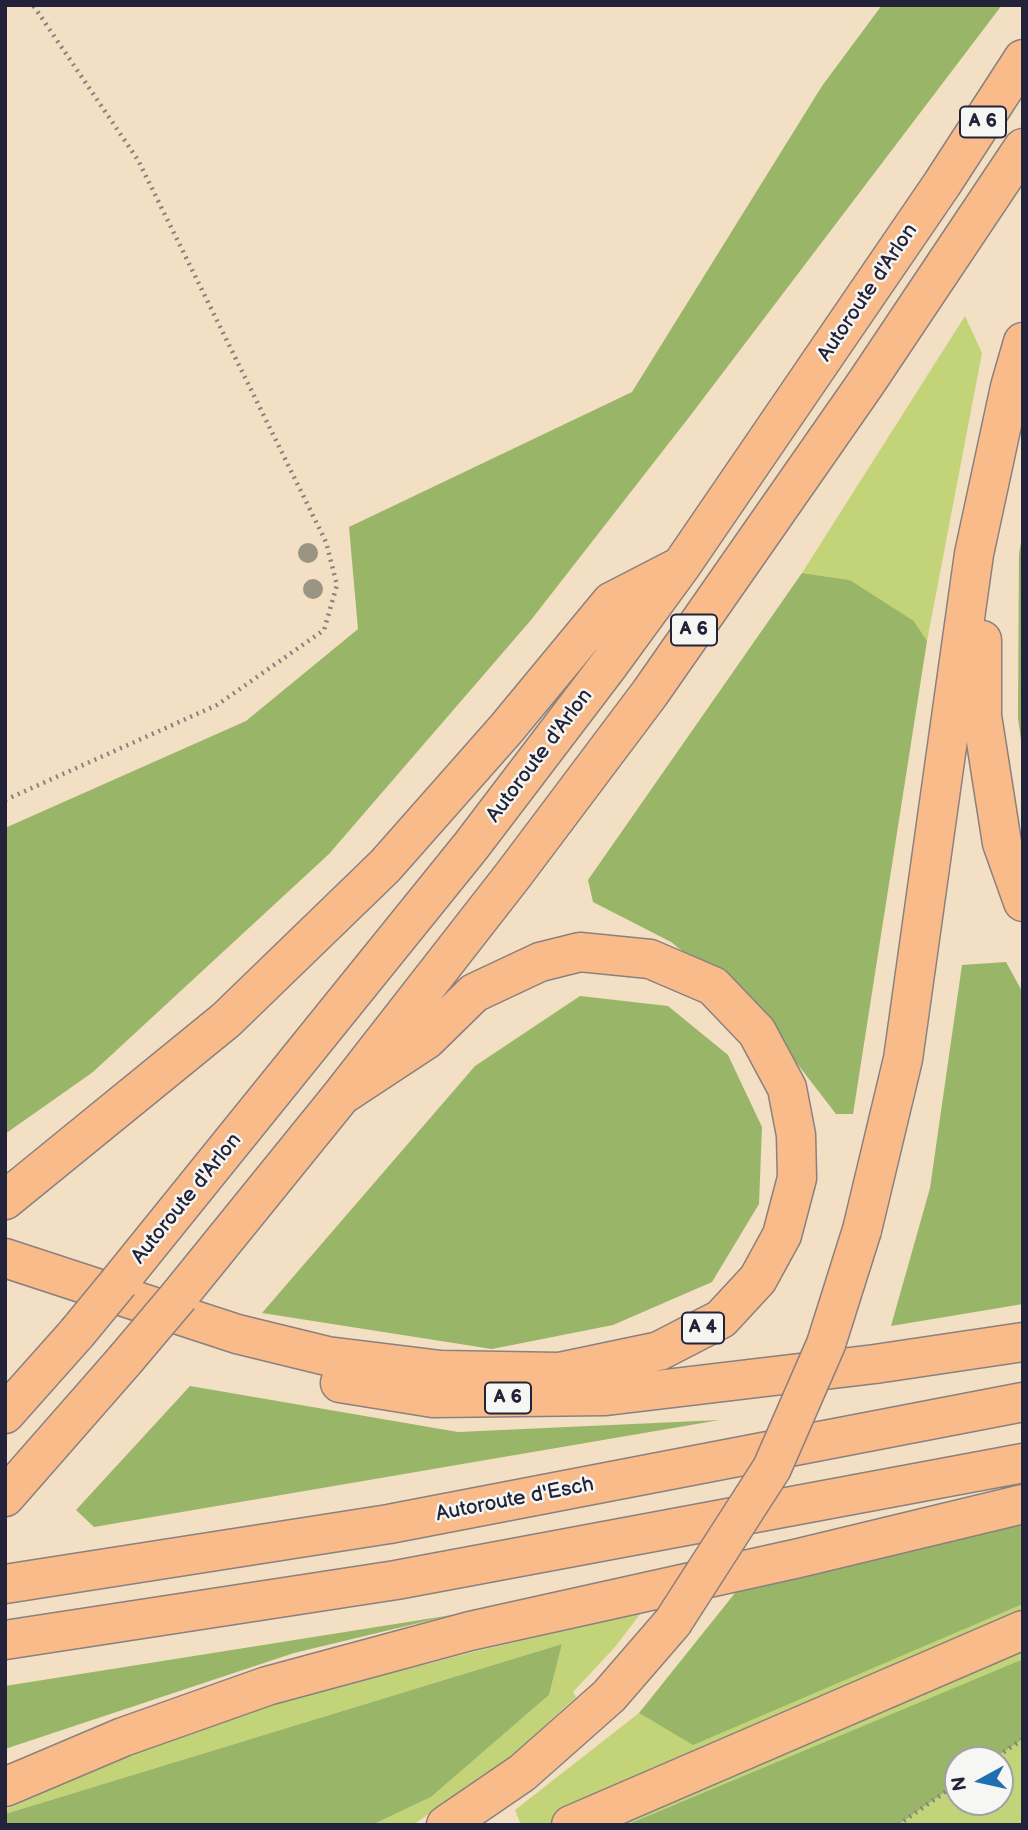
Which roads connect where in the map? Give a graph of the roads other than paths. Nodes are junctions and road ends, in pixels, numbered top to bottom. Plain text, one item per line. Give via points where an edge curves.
1 (1023, 59) edge
2 (1023, 148) edge
3 (1023, 342) edge
4 (1010, 387) junction
5 (681, 566) junction
6 (1023, 902) edge
7 (341, 1096) junction
8 (9, 1197) edge
9 (5, 1258) edge
10 (5, 1283) edge
11 (1023, 1342) edge
12 (1023, 1402) edge
13 (5, 1414) edge
14 (1023, 1463) edge
15 (5, 1497) edge
16 (1023, 1504) edge
17 (5, 1584) edge
18 (1023, 1630) edge
19 (5, 1640) edge
20 (5, 1787) edge
21 (446, 1825) edge
22 (571, 1825) edge

1 - 5 highway, Autoroute d'Arlon / A 6
2 - 7 highway, A 6 via 650,694
3 - 4 highway
4 - 6 highway via 982,615 982,716 1002,843
4 - 21 highway, bridge via 974,554 903,1059 862,1230 826,1344 772,1468 673,1622 609,1696 522,1773
5 - 8 highway via 611,602 385,866 226,1020
5 - 13 highway, Autoroute d'Arlon / A 6, bridge via 471,846 119,1282
7 - 9 highway, A 4 via 426,1040 474,993 540,962 580,953 649,958 713,986 757,1032 787,1088 796,1135 797,1178 782,1234 758,1279 721,1319 659,1351 559,1372 441,1370 327,1356 237,1334
7 - 15 highway, A 6, bridge via 179,1296
10 - 11 highway, A 6 via 206,1349 318,1379 433,1398 606,1396
12 - 17 highway, Autoroute d'Esch via 389,1524
14 - 19 highway via 396,1580
16 - 20 highway via 470,1631 267,1686 123,1737
18 - 22 highway

